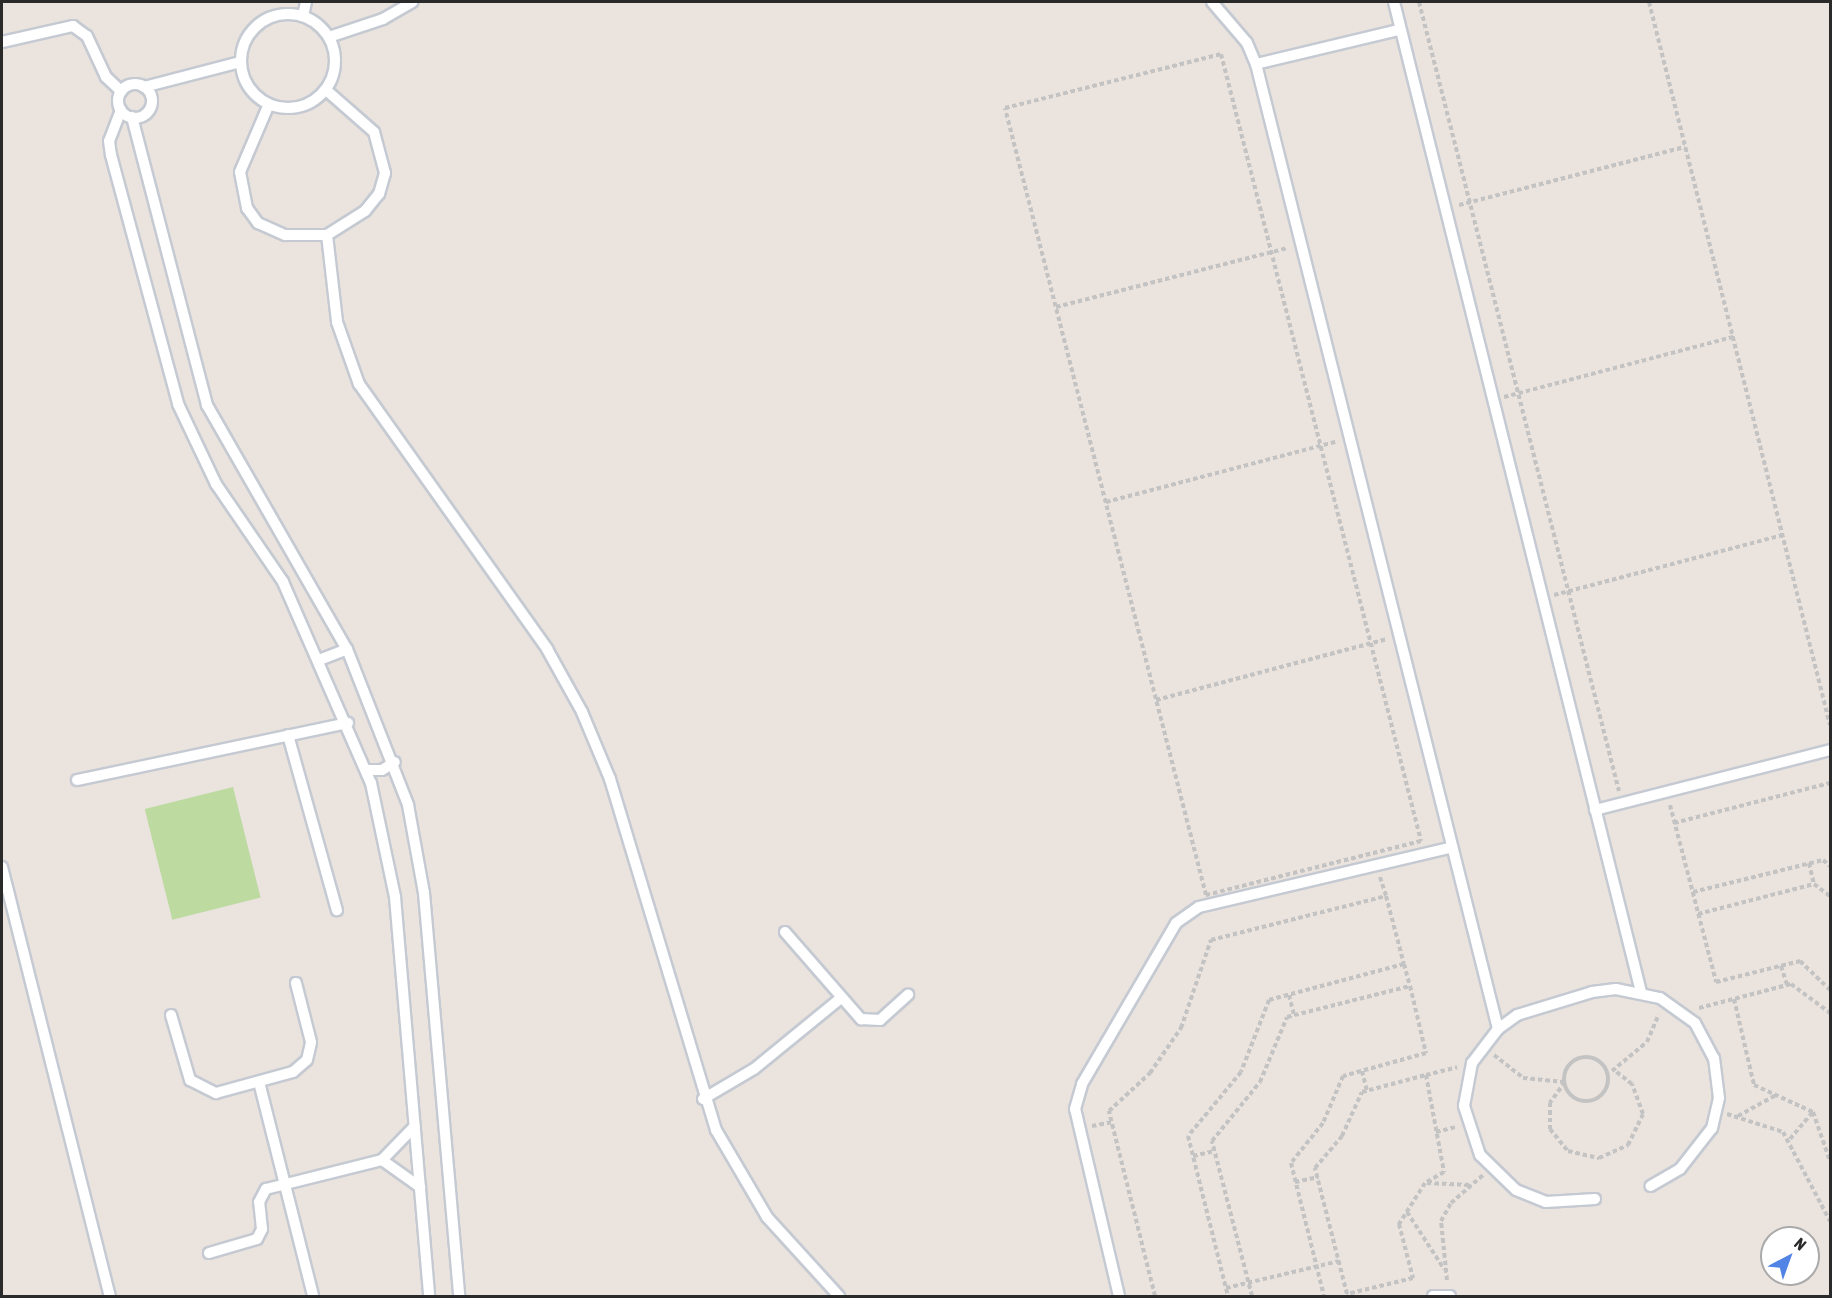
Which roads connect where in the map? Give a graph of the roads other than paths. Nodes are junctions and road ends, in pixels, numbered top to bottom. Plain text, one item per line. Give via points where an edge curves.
1 (274, 2) edge
2 (306, 2) edge
3 (413, 2) edge
4 (1212, 2) edge
5 (1394, 2) edge
6 (278, 14) junction
7 (303, 16) junction
8 (1399, 30) junction
9 (329, 37) junction
10 (2, 42) edge
11 (240, 62) junction
12 (1256, 64) junction
13 (144, 87) junction
14 (326, 90) junction
15 (121, 92) junction
16 (269, 105) junction
17 (121, 110) junction
18 (132, 117) junction
19 (327, 235) junction
20 (347, 649) junction
21 (320, 660) junction
22 (348, 723) junction
23 (288, 735) junction
24 (1830, 750) edge
25 (395, 762) junction
26 (366, 770) junction
27 (76, 780) dead end
28 (1595, 810) junction
29 (1452, 847) junction
30 (2, 867) edge
31 (337, 910) dead end
32 (785, 932) dead end
33 (296, 983) dead end
34 (1641, 992) junction
35 (908, 995) dead end
36 (841, 998) junction
37 (171, 1015) dead end
38 (1498, 1029) junction
39 (259, 1082) junction
40 (704, 1099) junction
41 (415, 1126) junction
42 (382, 1160) junction
43 (285, 1183) junction
44 (1650, 1186) dead end
45 (420, 1187) junction
46 (1595, 1199) dead end
47 (209, 1253) dead end
48 (110, 1296) edge
49 (313, 1296) edge
50 (429, 1296) edge
51 (459, 1296) edge
52 (839, 1296) edge
53 (1119, 1296) edge
54 (1432, 1296) edge
55 (1450, 1296) edge

1 - 6 lane
2 - 7 lane
3 - 9 lane via 383,19
4 - 12 lane via 1247,43
5 - 8 lane
6 - 7 lane
6 - 11 lane via 250,32
7 - 9 lane
8 - 12 lane
8 - 28 lane
9 - 14 lane via 336,58
10 - 15 lane via 73,26 87,36 106,77
11 - 13 lane
11 - 16 lane via 252,92
12 - 29 lane
13 - 15 lane via 132,84
13 - 18 lane via 151,104 144,115
14 - 16 lane via 300,107
14 - 19 lane via 374,132 385,173 379,194 365,211
15 - 17 lane
16 - 19 lane via 240,172 246,208 258,223 285,235
17 - 18 lane
17 - 21 lane via 110,141 111,155 178,404 216,484 284,582
18 - 20 lane via 207,405
19 - 40 lane via 337,322 359,384 547,649 582,712 610,779
20 - 21 lane
20 - 25 lane
21 - 22 lane
22 - 23 lane
22 - 26 lane
23 - 27 lane
23 - 31 lane
24 - 28 lane
25 - 26 lane
25 - 51 lane via 424,893
26 - 41 lane via 395,897
28 - 34 lane
29 - 38 lane
29 - 53 lane via 1199,907 1176,923 1082,1084 1076,1109
30 - 48 lane
32 - 36 lane
33 - 39 lane via 310,1055 293,1072
34 - 38 lane via 1592,992 1516,1015
34 - 44 lane via 1684,1012 1714,1058 1718,1112 1693,1157
35 - 36 lane via 870,1022
36 - 40 lane via 754,1069
37 - 39 lane via 186,1072 197,1088 216,1093
38 - 46 lane via 1472,1063 1464,1088 1466,1125 1491,1169 1531,1198 1563,1204
39 - 43 lane
40 - 52 lane via 731,1161 761,1208
41 - 42 lane
41 - 45 lane
42 - 43 lane
42 - 45 lane
43 - 47 lane via 266,1189 260,1197 262,1229 257,1239
43 - 49 lane
45 - 50 lane
54 - 55 lane

